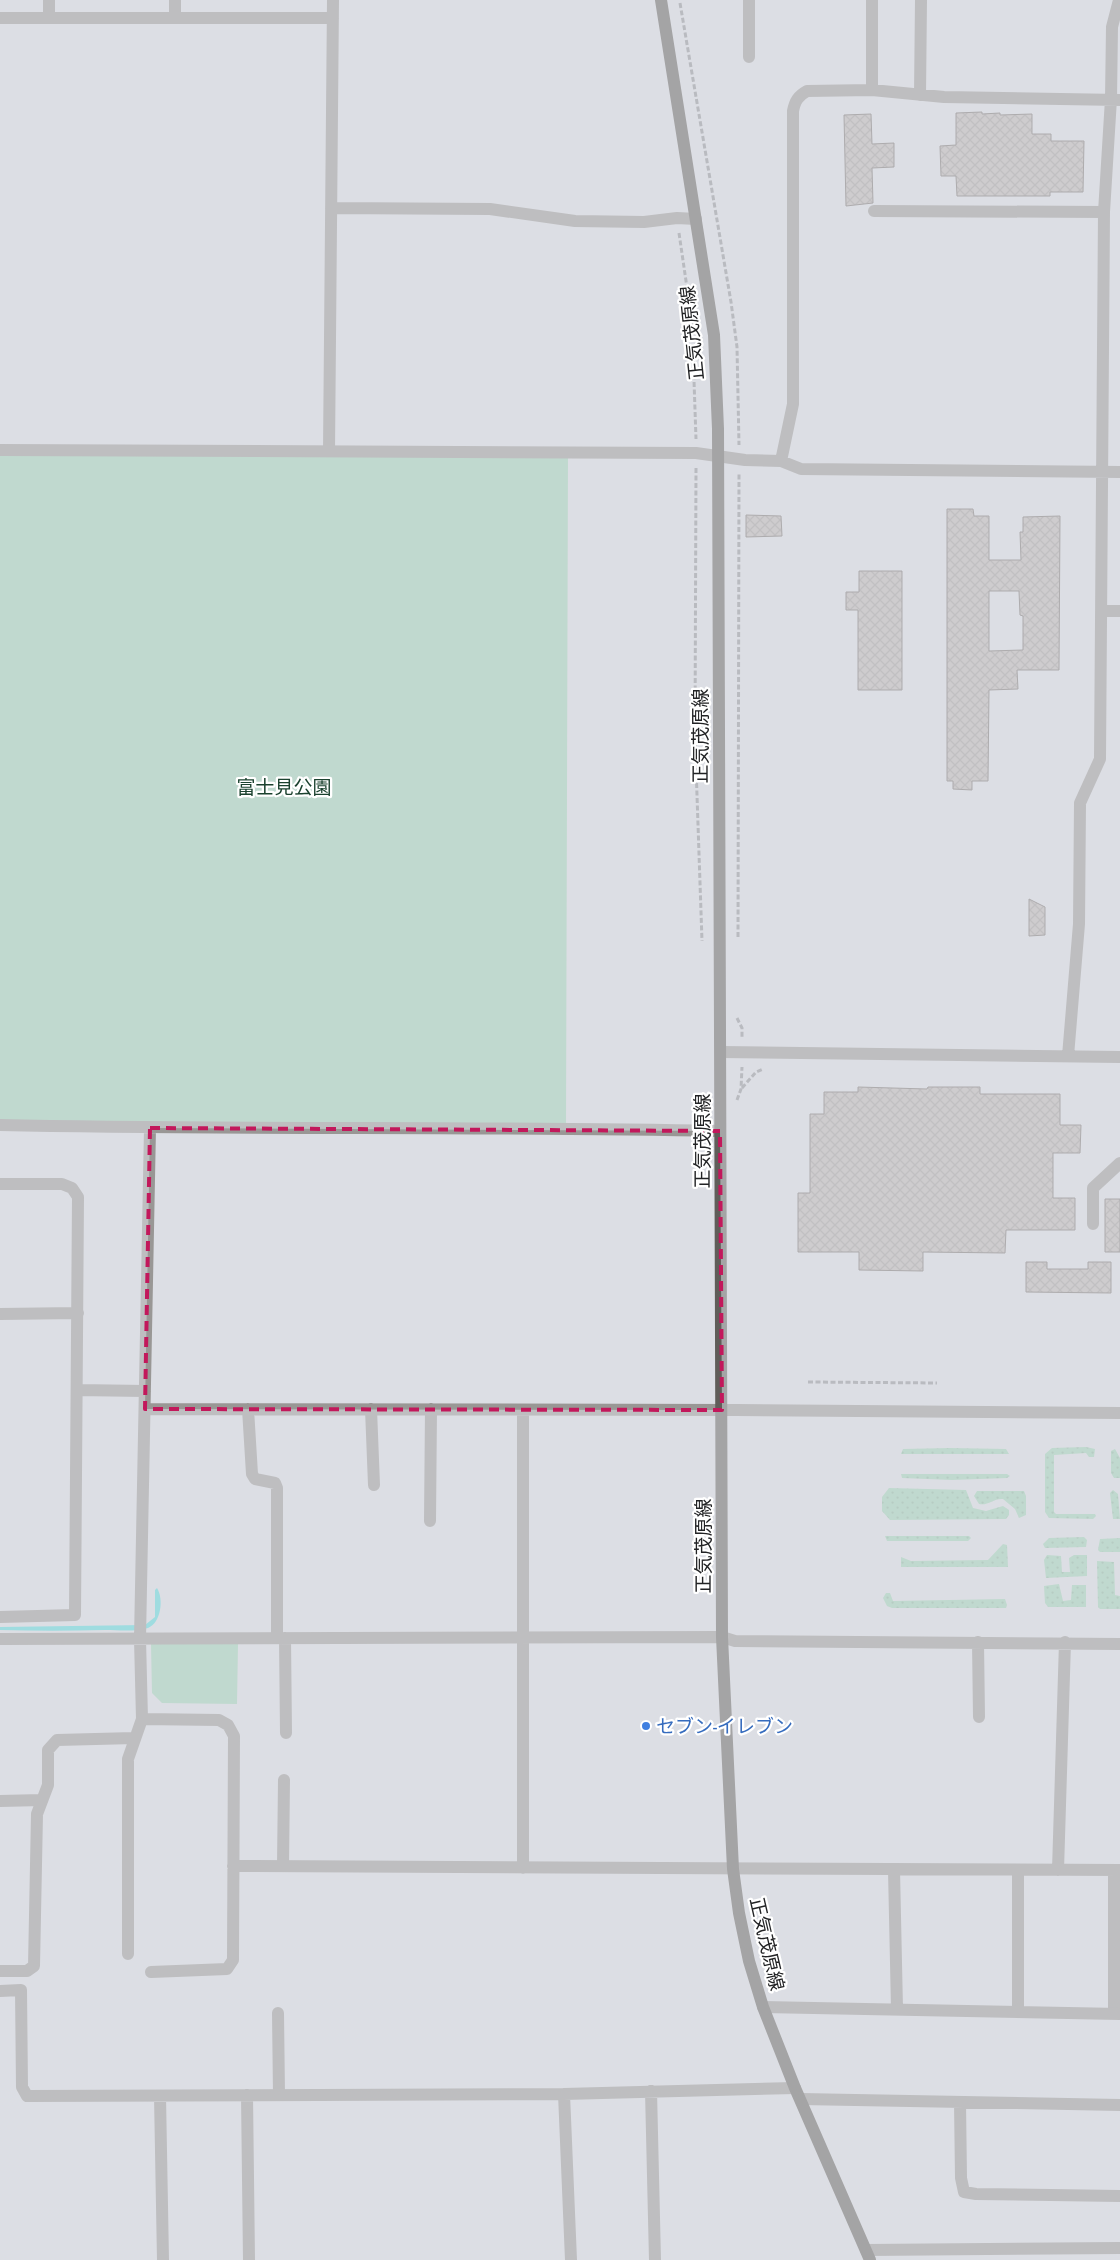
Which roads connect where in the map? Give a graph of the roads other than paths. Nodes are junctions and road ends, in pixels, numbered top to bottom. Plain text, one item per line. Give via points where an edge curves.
1 (49, 0) edge
2 (175, 0) edge
3 (333, 0) edge
4 (661, 0) edge
5 (749, 0) edge
6 (872, 0) edge
7 (921, 0) edge
8 (1119, 0) edge
9 (0, 18) edge
10 (49, 18) junction
11 (175, 18) junction
12 (333, 18) junction
13 (1116, 40) edge
14 (749, 56) dead end
15 (872, 90) junction
16 (920, 95) junction
17 (1116, 100) edge
18 (331, 208) junction
19 (874, 211) dead end
20 (1104, 212) junction
21 (696, 219) junction
22 (0, 450) edge
23 (329, 451) junction
24 (718, 456) junction
25 (781, 461) junction
26 (1104, 472) junction
27 (1120, 472) edge
28 (1102, 611) junction
29 (1120, 611) edge
30 (721, 1052) junction
31 (1068, 1056) junction
32 (1120, 1057) edge
33 (0, 1124) edge
34 (150, 1128) junction
35 (720, 1131) junction
36 (1120, 1163) edge
37 (0, 1184) edge
38 (1094, 1224) dead end
39 (78, 1313) junction
40 (0, 1314) edge
41 (77, 1390) junction
42 (145, 1391) junction
43 (145, 1409) junction
44 (248, 1409) junction
45 (371, 1409) junction
46 (431, 1409) junction
47 (523, 1410) junction
48 (722, 1410) junction
49 (1120, 1413) edge
50 (374, 1485) dead end
51 (430, 1520) dead end
52 (0, 1617) edge
53 (722, 1637) junction
54 (281, 1638) junction
55 (523, 1638) junction
56 (0, 1639) edge
57 (140, 1639) junction
58 (978, 1642) junction
59 (1064, 1642) junction
60 (1120, 1644) edge
61 (979, 1717) dead end
62 (142, 1719) junction
63 (286, 1732) dead end
64 (134, 1738) junction
65 (284, 1780) dead end
66 (42, 1800) junction
67 (0, 1801) edge
68 (283, 1865) junction
69 (233, 1866) junction
70 (523, 1868) junction
71 (733, 1869) junction
72 (894, 1870) junction
73 (1018, 1870) junction
74 (1058, 1870) junction
75 (1117, 1870) edge
76 (128, 1954) dead end
77 (0, 1971) edge
78 (151, 1972) dead end
79 (0, 1991) edge
80 (763, 2007) junction
81 (897, 2009) junction
82 (278, 2012) dead end
83 (1018, 2012) junction
84 (1117, 2014) edge
85 (651, 2091) junction
86 (564, 2094) junction
87 (798, 2094) junction
88 (248, 2095) junction
89 (279, 2095) junction
90 (160, 2096) junction
91 (960, 2102) junction
92 (1120, 2105) edge
93 (1120, 2196) edge
94 (1120, 2248) edge
95 (868, 2255) edge
96 (163, 2260) edge
97 (249, 2260) edge
98 (571, 2260) edge
99 (655, 2260) edge

1 - 10 street
2 - 11 street
3 - 12 street
4 - 21 main road, 正気茂原線
5 - 14 street
6 - 15 street
7 - 16 street
8 - 13 street via 1112,27
9 - 10 street
10 - 11 street
11 - 12 street
12 - 18 street
13 - 17 street
15 - 16 street
15 - 25 street via 807,91 795,101 792,404
16 - 17 street
17 - 20 street
18 - 21 street via 490,210 575,221
18 - 23 street
19 - 20 street
20 - 26 street
21 - 24 main road, 正気茂原線 via 714,335
22 - 23 street
23 - 24 street via 696,453
24 - 25 street
24 - 30 main road, 正気茂原線
25 - 26 street via 801,469
26 - 27 street
26 - 28 street
28 - 29 street
28 - 31 street via 1100,759 1080,803 1080,924
30 - 31 street
30 - 35 main road, 正気茂原線
31 - 32 street
33 - 34 street
34 - 35 street
34 - 42 street
35 - 48 main road, 正気茂原線
36 - 38 street via 1093,1188
37 - 39 street via 62,1184 72,1188 78,1197
39 - 40 street
39 - 41 street
41 - 42 street
41 - 52 street via 75,1615
42 - 43 street
43 - 44 street
43 - 57 street
44 - 45 street
44 - 54 street via 252,1474 255,1478 274,1483 277,1488
45 - 46 street
45 - 50 street
46 - 47 street
46 - 51 street
47 - 48 street
47 - 55 street
48 - 49 street
48 - 53 main road, 正気茂原線
53 - 55 street
53 - 58 street via 735,1641
53 - 71 main road, 正気茂原線
54 - 55 street
54 - 57 street
54 - 63 street
55 - 70 street
56 - 57 street
57 - 62 street
58 - 59 street
58 - 61 street
59 - 60 street
59 - 74 street
62 - 64 street
62 - 69 street via 219,1720 228,1725 234,1736
64 - 66 street via 57,1740 48,1750 48,1785
64 - 76 street via 128,1759
65 - 68 street
66 - 67 street
66 - 77 street via 38,1814 34,1966 27,1971
68 - 69 street
68 - 70 street
69 - 78 street via 233,1960 227,1969
70 - 71 street
71 - 72 street
71 - 80 main road, 正気茂原線 via 745,1942
72 - 73 street
72 - 81 street
73 - 74 street
73 - 83 street
74 - 75 street
75 - 84 street
79 - 90 street via 21,1990 22,2088 27,2096
80 - 81 street
80 - 87 main road, 正気茂原線
81 - 83 street
82 - 89 street
83 - 84 street
85 - 86 street
85 - 87 street
85 - 99 street
86 - 89 street
86 - 98 street
87 - 91 street
87 - 95 main road, 正気茂原線
88 - 89 street
88 - 90 street
88 - 97 street
90 - 96 street
91 - 92 street
91 - 93 street via 964,2192
94 - 95 street

